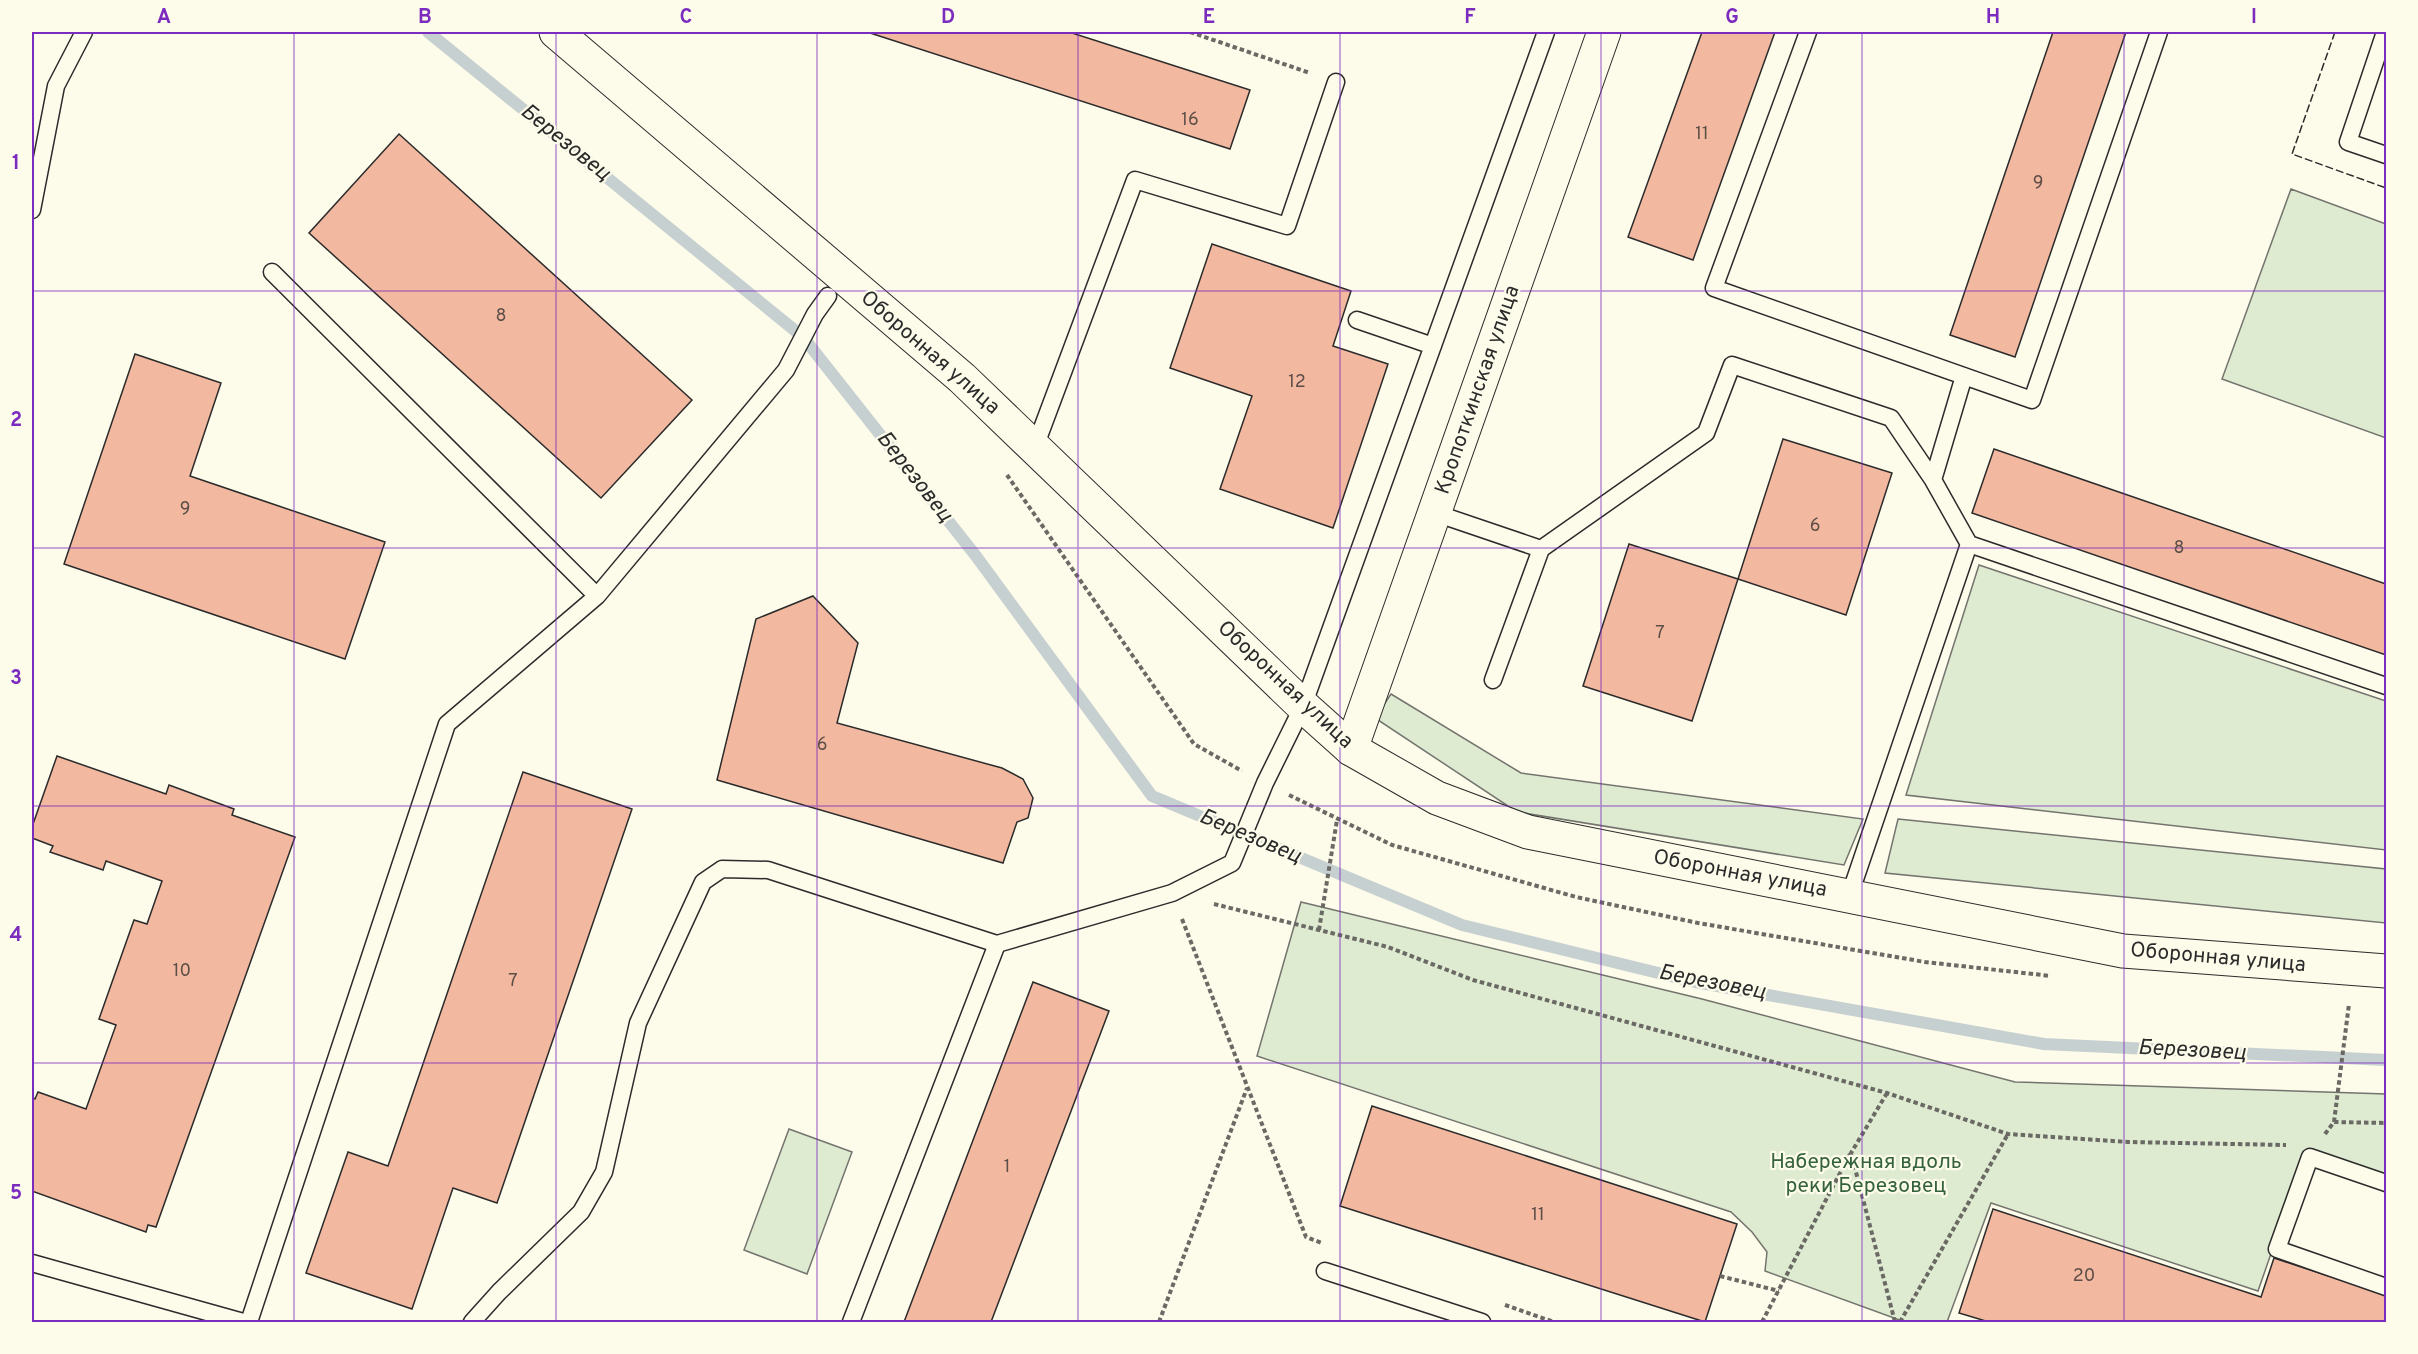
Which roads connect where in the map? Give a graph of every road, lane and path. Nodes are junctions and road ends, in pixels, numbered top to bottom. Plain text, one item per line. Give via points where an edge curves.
1 (84, 32) edge
2 (556, 32) edge
3 (1190, 32) edge
4 (1546, 32) edge
5 (1604, 32) edge
6 (1808, 32) edge
7 (2159, 32) edge
8 (2385, 32) edge
9 (1336, 82) joint
10 (2386, 155) edge
11 (32, 210) edge
12 (272, 272) dead end
13 (828, 296) dead end
14 (1357, 320) dead end
15 (1433, 346) junction
16 (1964, 376) junction
17 (1035, 447) junction
18 (1933, 480) junction
19 (1434, 513) junction
20 (1970, 544) junction
21 (1541, 549) junction
22 (597, 596) junction
23 (1493, 680) dead end
24 (2386, 686) edge
25 (1303, 706) junction
26 (1352, 749) junction
27 (1337, 820) dead end
28 (1172, 893) junction
29 (1849, 897) junction
30 (1319, 930) junction
31 (997, 944) junction
32 (2386, 971) edge
33 (2351, 997) dead end
34 (1247, 1087) junction
35 (1887, 1093) junction
36 (2334, 1122) junction
37 (2386, 1123) edge
38 (2008, 1134) junction
39 (2323, 1136) dead end
40 (2289, 1145) dead end
41 (1851, 1153) junction
42 (2386, 1183) edge
43 (1329, 1245) dead end
44 (32, 1263) edge
45 (1325, 1271) dead end
46 (1720, 1276) dead end
47 (2386, 1287) edge
48 (1779, 1291) junction
49 (1498, 1303) dead end
50 (243, 1323) edge
51 (249, 1323) edge
52 (472, 1323) edge
53 (851, 1323) edge
54 (1159, 1323) edge
55 (1482, 1323) edge
56 (1554, 1323) edge
57 (1762, 1323) edge
58 (1895, 1323) edge
59 (1900, 1323) edge

1 - 11 lane via 56,86
2 - 17 street, Оборонная улица via 962,378
3 - 9 path
4 - 15 lane
5 - 19 street, Кропоткинская улица
6 - 16 lane via 1714,288
7 - 16 lane via 2032,400
8 - 10 lane via 2348,142
9 - 17 lane via 1287,226 1135,180
12 - 22 lane
13 - 22 lane via 786,370
14 - 15 lane
15 - 25 lane
16 - 18 lane
17 - 25 street, Оборонная улица
18 - 20 lane
18 - 21 lane via 1891,418 1732,365 1706,433
19 - 21 lane
19 - 26 street, Кропоткинская улица
20 - 24 lane
20 - 29 lane
21 - 23 lane
22 - 51 lane via 447,724
25 - 26 street, Оборонная улица
25 - 28 lane via 1232,863
26 - 29 street, Оборонная улица via 1437,798 1528,832
27 - 30 path
28 - 30 path
28 - 31 lane
28 - 34 path
29 - 32 street, Оборонная улица via 2122,951
30 - 35 path via 1388,947 1473,980
31 - 52 lane via 768,870 722,869 703,882 638,1023 604,1172 581,1212
31 - 53 lane
33 - 36 path
34 - 43 path via 1306,1237
34 - 54 path
35 - 38 path
35 - 41 path
36 - 37 path
36 - 39 path
38 - 40 path via 2128,1142
38 - 59 path
41 - 48 path
41 - 58 path
42 - 47 lane via 2310,1157 2277,1249
44 - 50 lane
45 - 55 lane
46 - 48 path
48 - 57 path
49 - 56 path

